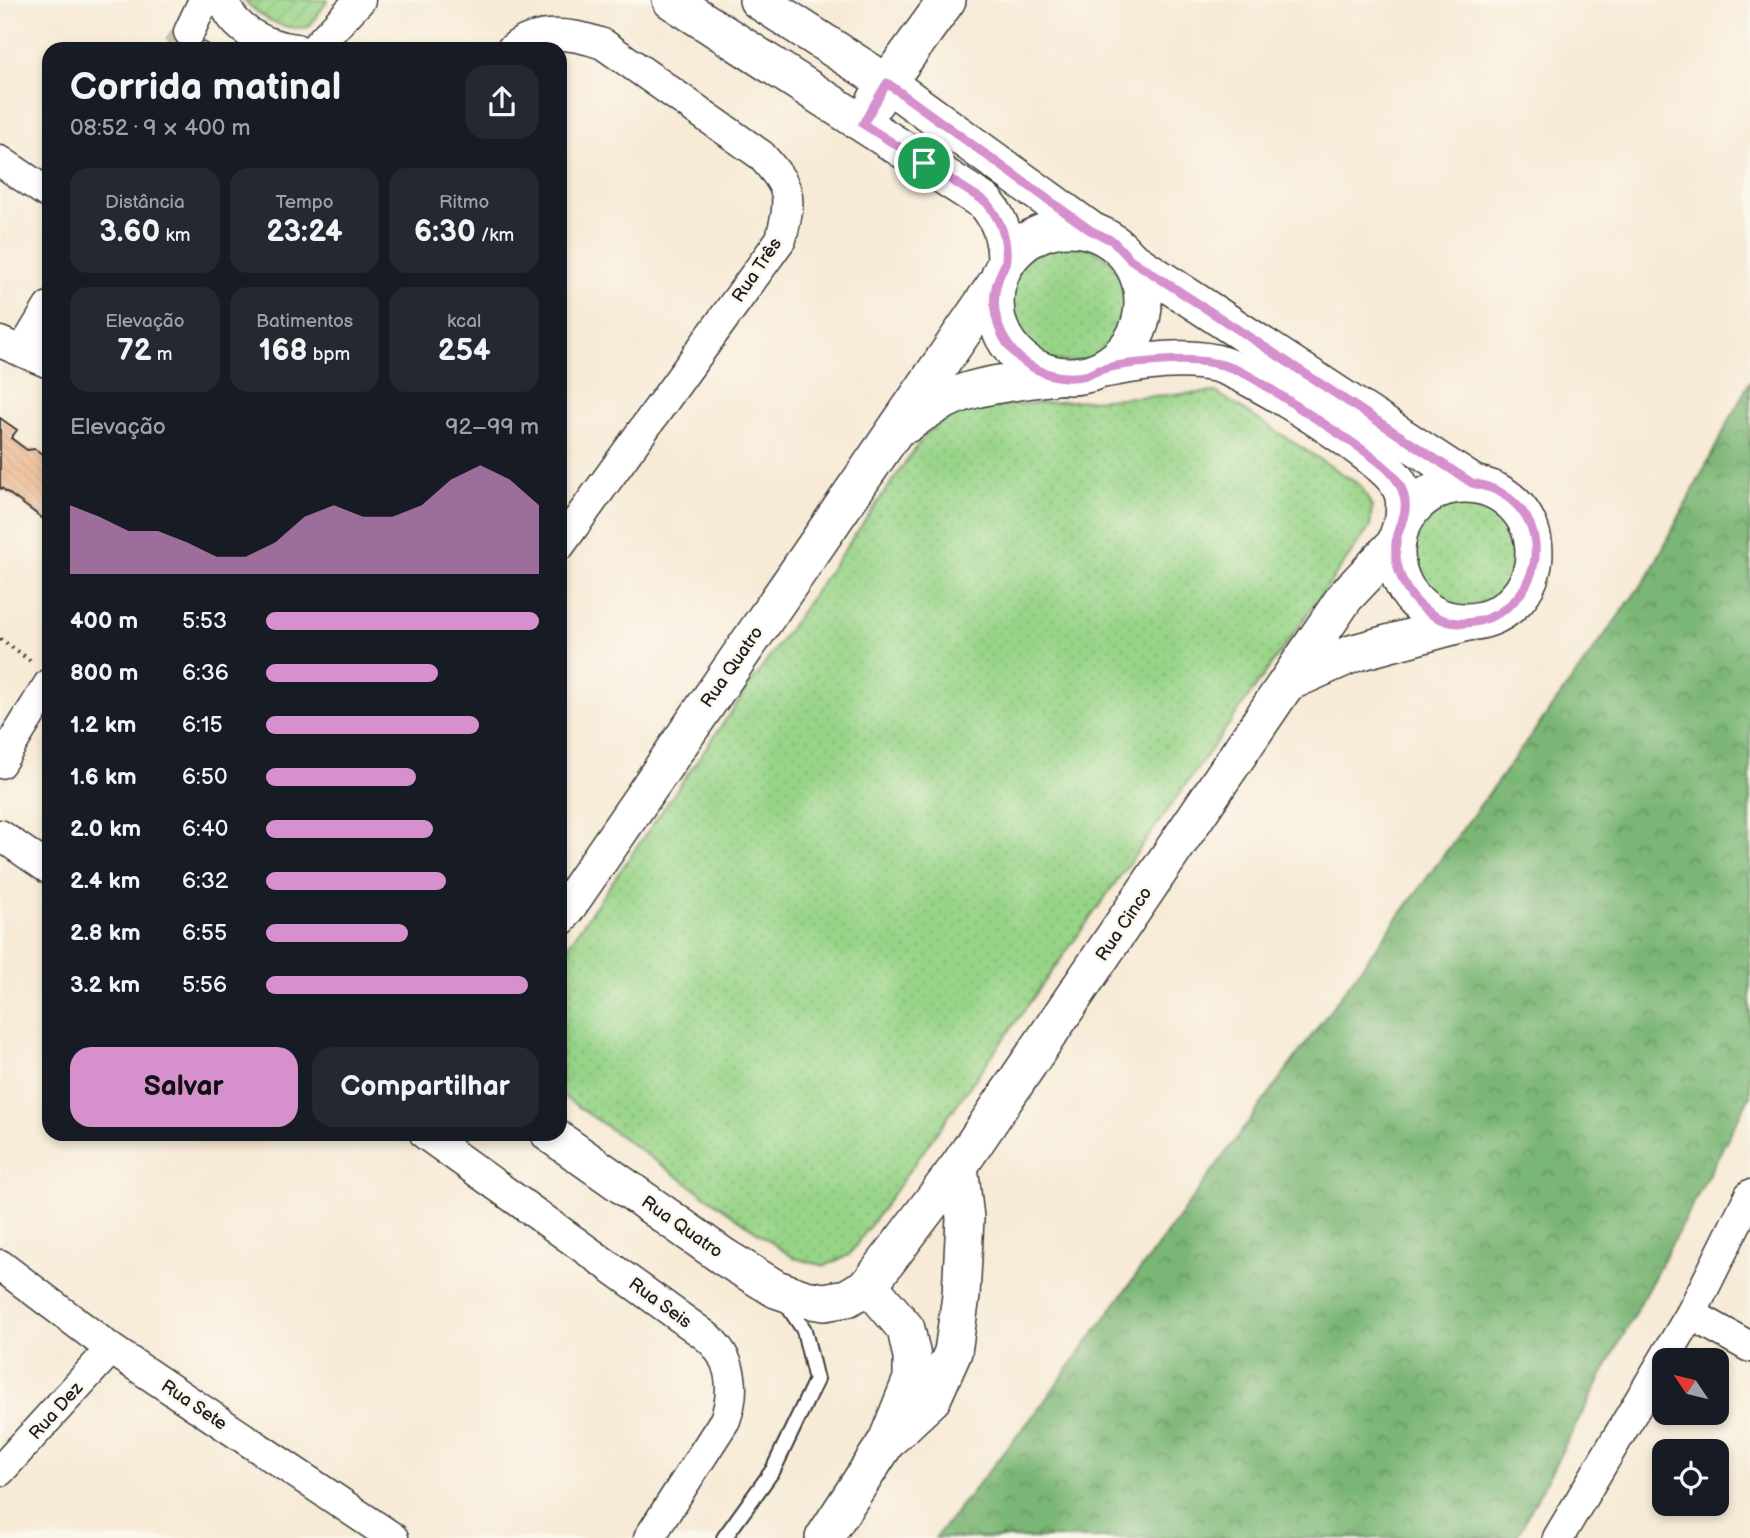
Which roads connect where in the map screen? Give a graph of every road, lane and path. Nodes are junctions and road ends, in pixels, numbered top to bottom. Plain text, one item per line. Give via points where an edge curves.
1 (204, 0) edge
2 (223, 0) edge
3 (360, 0) edge
4 (671, 0) edge
5 (758, 0) edge
6 (947, 0) edge
7 (190, 32) tunnel mouth
8 (264, 42) edge
9 (314, 42) edge
10 (522, 42) edge
11 (887, 83) junction
12 (863, 124) junction
13 (0, 160) edge
14 (42, 165) edge
15 (42, 189) edge
16 (1090, 230) junction
17 (1130, 259) junction
18 (1002, 272) junction
19 (42, 314) edge
20 (11, 346) edge
21 (42, 360) edge
22 (1103, 369) junction
23 (1056, 376) junction
24 (896, 429) junction
25 (1472, 483) junction
26 (1400, 531) junction
27 (567, 535) edge
28 (1464, 623) junction
29 (0, 639) edge
30 (42, 673) edge
31 (42, 679) edge
32 (1289, 682) junction
33 (0, 762) edge
34 (0, 835) edge
35 (42, 864) edge
36 (567, 907) edge
37 (435, 1141) edge
38 (560, 1141) edge
39 (959, 1166) junction
40 (1750, 1195) edge
41 (0, 1265) edge
42 (869, 1285) junction
43 (776, 1289) junction
44 (961, 1296) junction
45 (824, 1302) joint
46 (1691, 1314) junction
47 (906, 1329) junction
48 (1750, 1347) edge
49 (111, 1349) junction
50 (887, 1441) junction
51 (0, 1471) edge
52 (393, 1538) edge
53 (649, 1538) edge
54 (724, 1538) edge
55 (824, 1538) edge
56 (1559, 1538) edge

1 - 7 street
2 - 8 street via 236,22
3 - 9 street
4 - 12 street
5 - 11 street
6 - 11 street
10 - 27 street, Rua Três via 577,35 603,44 761,155 780,176 788,194 781,239
11 - 12 street
11 - 16 street
12 - 18 street via 986,202 1006,243
13 - 14 street
13 - 15 street
16 - 17 street via 1113,241
16 - 18 street via 1072,227 1033,236 1018,248
17 - 22 street via 1141,282 1144,307 1138,332 1124,354
17 - 25 street
18 - 23 street via 995,298 1001,334 1023,362
18 - 24 street, Rua Quatro
19 - 20 street
20 - 21 street
22 - 23 street via 1080,376
22 - 26 street via 1194,360 1242,372 1389,471 1405,498
23 - 24 street via 968,390 944,399
24 - 36 street, Rua Quatro
25 - 26 street via 1449,485 1429,494 1412,509
25 - 28 street via 1511,499 1525,515 1535,556 1531,577 1505,611
26 - 28 street via 1396,562 1411,597 1434,615
26 - 32 street, Rua Cinco via 1345,597
28 - 32 street via 1354,653
29 - 30 path
31 - 33 street
32 - 39 street, Rua Cinco
34 - 35 street
37 - 53 street, Rua Seis via 717,1346 732,1383 732,1402
38 - 43 street, Rua Quatro
39 - 42 street, Rua Cinco
39 - 44 street via 965,1218
40 - 46 street
41 - 49 street, Rua Sete
42 - 45 street, Rua Cinco via 847,1298
42 - 47 street
43 - 45 street, Rua Quatro
43 - 54 lane via 804,1330 816,1380 774,1470
44 - 47 street via 937,1320
44 - 50 street via 953,1352 932,1399
46 - 48 street
46 - 56 street
47 - 50 street via 912,1379
49 - 51 street, Rua Dez
49 - 52 street, Rua Sete
50 - 55 street

